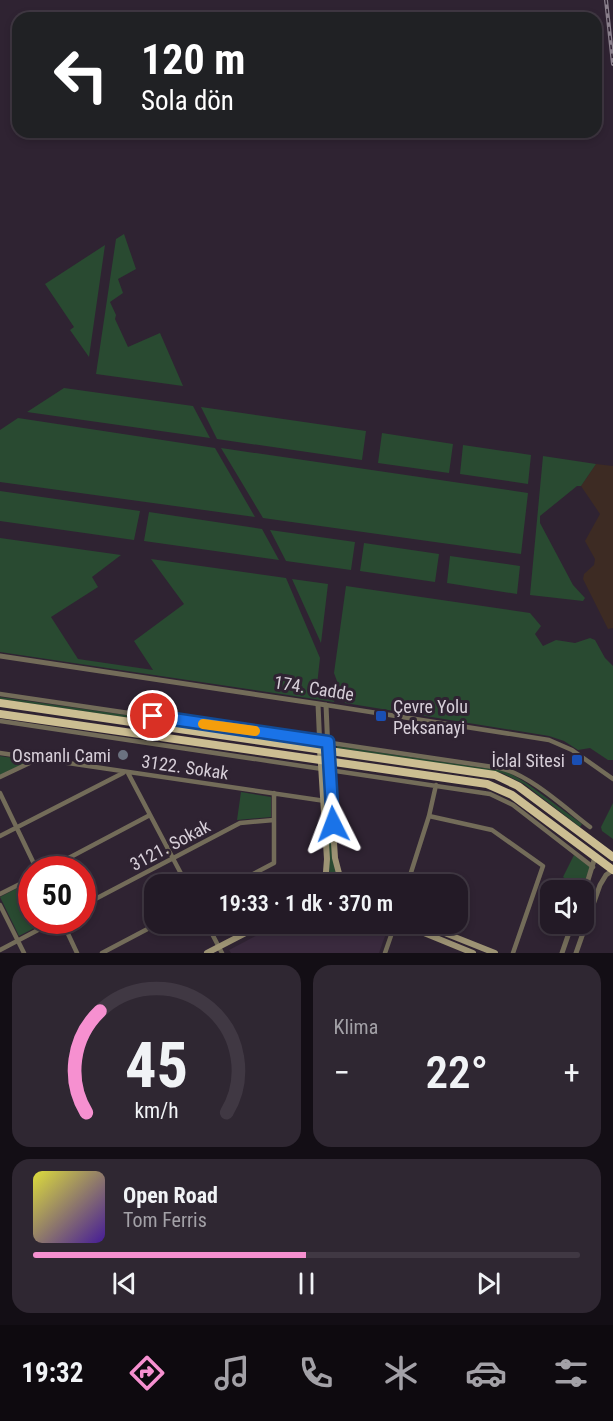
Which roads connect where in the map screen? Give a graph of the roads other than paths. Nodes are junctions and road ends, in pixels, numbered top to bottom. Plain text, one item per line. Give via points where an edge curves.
1 (0, 656) edge
2 (0, 693) edge
3 (0, 704) edge
4 (318, 704) junction
5 (326, 705) junction
6 (0, 714) edge
7 (0, 721) edge
8 (328, 742) junction
9 (323, 747) junction
10 (0, 753) edge
11 (38, 759) junction
12 (325, 765) junction
13 (126, 772) junction
14 (0, 777) edge
15 (613, 779) edge
16 (436, 785) junction
17 (0, 793) edge
18 (274, 794) junction
19 (324, 800) junction
20 (332, 802) junction
21 (150, 815) junction
22 (429, 816) junction
23 (274, 820) junction
24 (590, 827) dead end
25 (16, 828) junction
26 (0, 836) edge
27 (30, 856) edge
28 (72, 856) edge
29 (595, 857) junction
30 (613, 857) edge
31 (173, 858) junction
32 (593, 867) junction
33 (613, 870) edge
34 (181, 874) edge
35 (252, 874) edge
36 (326, 874) edge
37 (339, 874) edge
38 (411, 874) edge
39 (588, 880) edge
40 (18, 885) edge
41 (0, 894) edge
42 (96, 899) edge
43 (0, 905) edge
44 (144, 931) edge
45 (30, 934) edge
46 (68, 934) edge
47 (212, 934) edge
48 (246, 934) edge
49 (392, 934) edge
50 (426, 934) edge
51 (447, 934) edge
52 (569, 934) edge
53 (18, 940) junction
54 (0, 950) edge
55 (220, 950) edge
56 (24, 953) edge
57 (77, 953) edge
58 (102, 953) edge
59 (207, 953) edge
60 (385, 953) edge
61 (473, 953) edge
62 (495, 953) edge
63 (513, 953) edge
64 (562, 953) edge
65 (576, 953) edge

1 - 4 street, 174. Cadde
2 - 9 street
3 - 9 highway
4 - 5 street, 174. Cadde
4 - 9 street
5 - 8 street
5 - 15 street, 174. Cadde via 549,740 572,750
6 - 12 highway
7 - 12 street
8 - 9 street
8 - 24 street via 505,769 527,780
9 - 12 main road
9 - 30 highway via 502,778
10 - 11 street, 3122. Sokak
11 - 13 street, 3122. Sokak
11 - 14 street
12 - 16 street
12 - 19 main road
12 - 20 main road
12 - 29 highway via 500,788
13 - 18 street, 3122. Sokak
13 - 21 street
13 - 25 street
16 - 22 street
16 - 32 street via 480,791 506,801
17 - 25 street
18 - 19 street, 3122. Sokak
18 - 23 street
19 - 20 street, 3122. Sokak
19 - 36 main road
20 - 37 main road
21 - 28 street
21 - 31 street
22 - 38 street
22 - 63 street via 492,830 543,866
23 - 31 street, 3121. Sokak via 240,823
23 - 35 street via 274,862
25 - 26 street
25 - 27 street
29 - 32 street
29 - 33 highway
31 - 34 street
31 - 42 street, 3121. Sokak
32 - 39 street
33 - 65 street via 603,879
40 - 41 street
43 - 53 street
44 - 58 street
45 - 53 street
46 - 57 street
47 - 55 street
48 - 55 main road
49 - 60 street
50 - 61 main road
51 - 62 main road
52 - 64 street
53 - 54 street
53 - 56 street
55 - 59 main road

